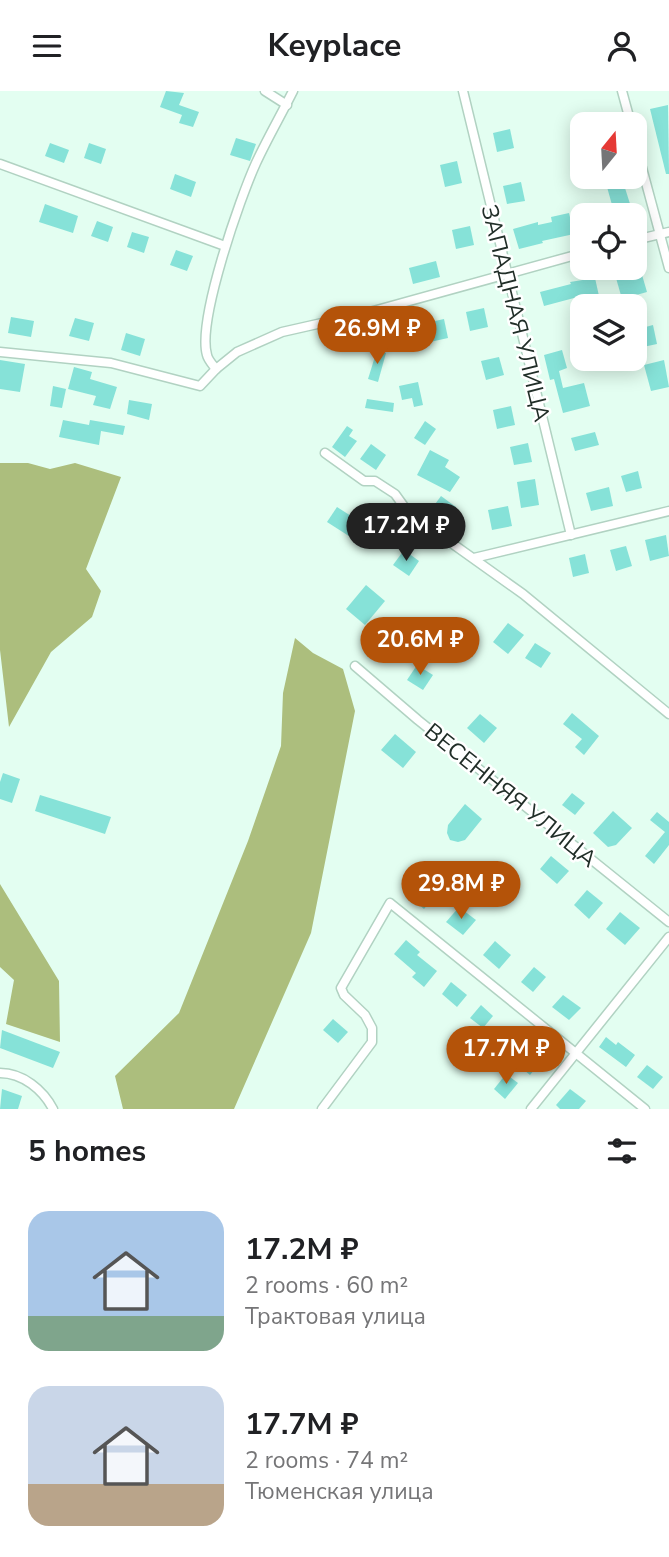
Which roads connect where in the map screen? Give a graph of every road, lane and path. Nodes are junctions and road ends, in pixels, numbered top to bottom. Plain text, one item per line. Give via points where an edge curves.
1 (265, 91) edge
2 (292, 91) edge
3 (463, 91) edge
4 (622, 91) edge
5 (286, 106) junction
6 (628, 112) edge
7 (0, 164) edge
8 (648, 181) edge
9 (665, 233) edge
10 (647, 237) edge
11 (225, 246) junction
12 (570, 256) edge
13 (669, 268) edge
14 (506, 273) junction
15 (0, 352) edge
16 (216, 369) junction
17 (325, 453) dead end
18 (669, 511) edge
19 (571, 535) junction
20 (474, 558) junction
21 (355, 666) dead end
22 (669, 714) edge
23 (669, 922) edge
24 (669, 937) edge
25 (577, 1054) junction
26 (0, 1073) edge
27 (53, 1109) edge
28 (322, 1109) edge
29 (531, 1109) edge
30 (645, 1109) edge

1 - 5 street
2 - 5 street
3 - 14 street, ЗАПАДНАЯ УЛИЦА
4 - 6 street
5 - 11 street via 255,164
7 - 11 street
8 - 9 street
9 - 10 street
9 - 13 street
11 - 16 street via 206,340 207,356
12 - 14 street
14 - 16 street via 282,332 237,352
14 - 19 street, ЗАПАДНАЯ УЛИЦА
15 - 16 street via 111,363 200,386
17 - 20 street via 364,481 375,481 395,494 408,512
18 - 19 street
19 - 20 street
20 - 22 street
21 - 23 street, ВЕСЕННЯЯ УЛИЦА
24 - 25 street
25 - 28 street via 390,902 341,988 365,1015 372,1028 372,1042
25 - 29 street
25 - 30 street
26 - 27 street via 33,1084

